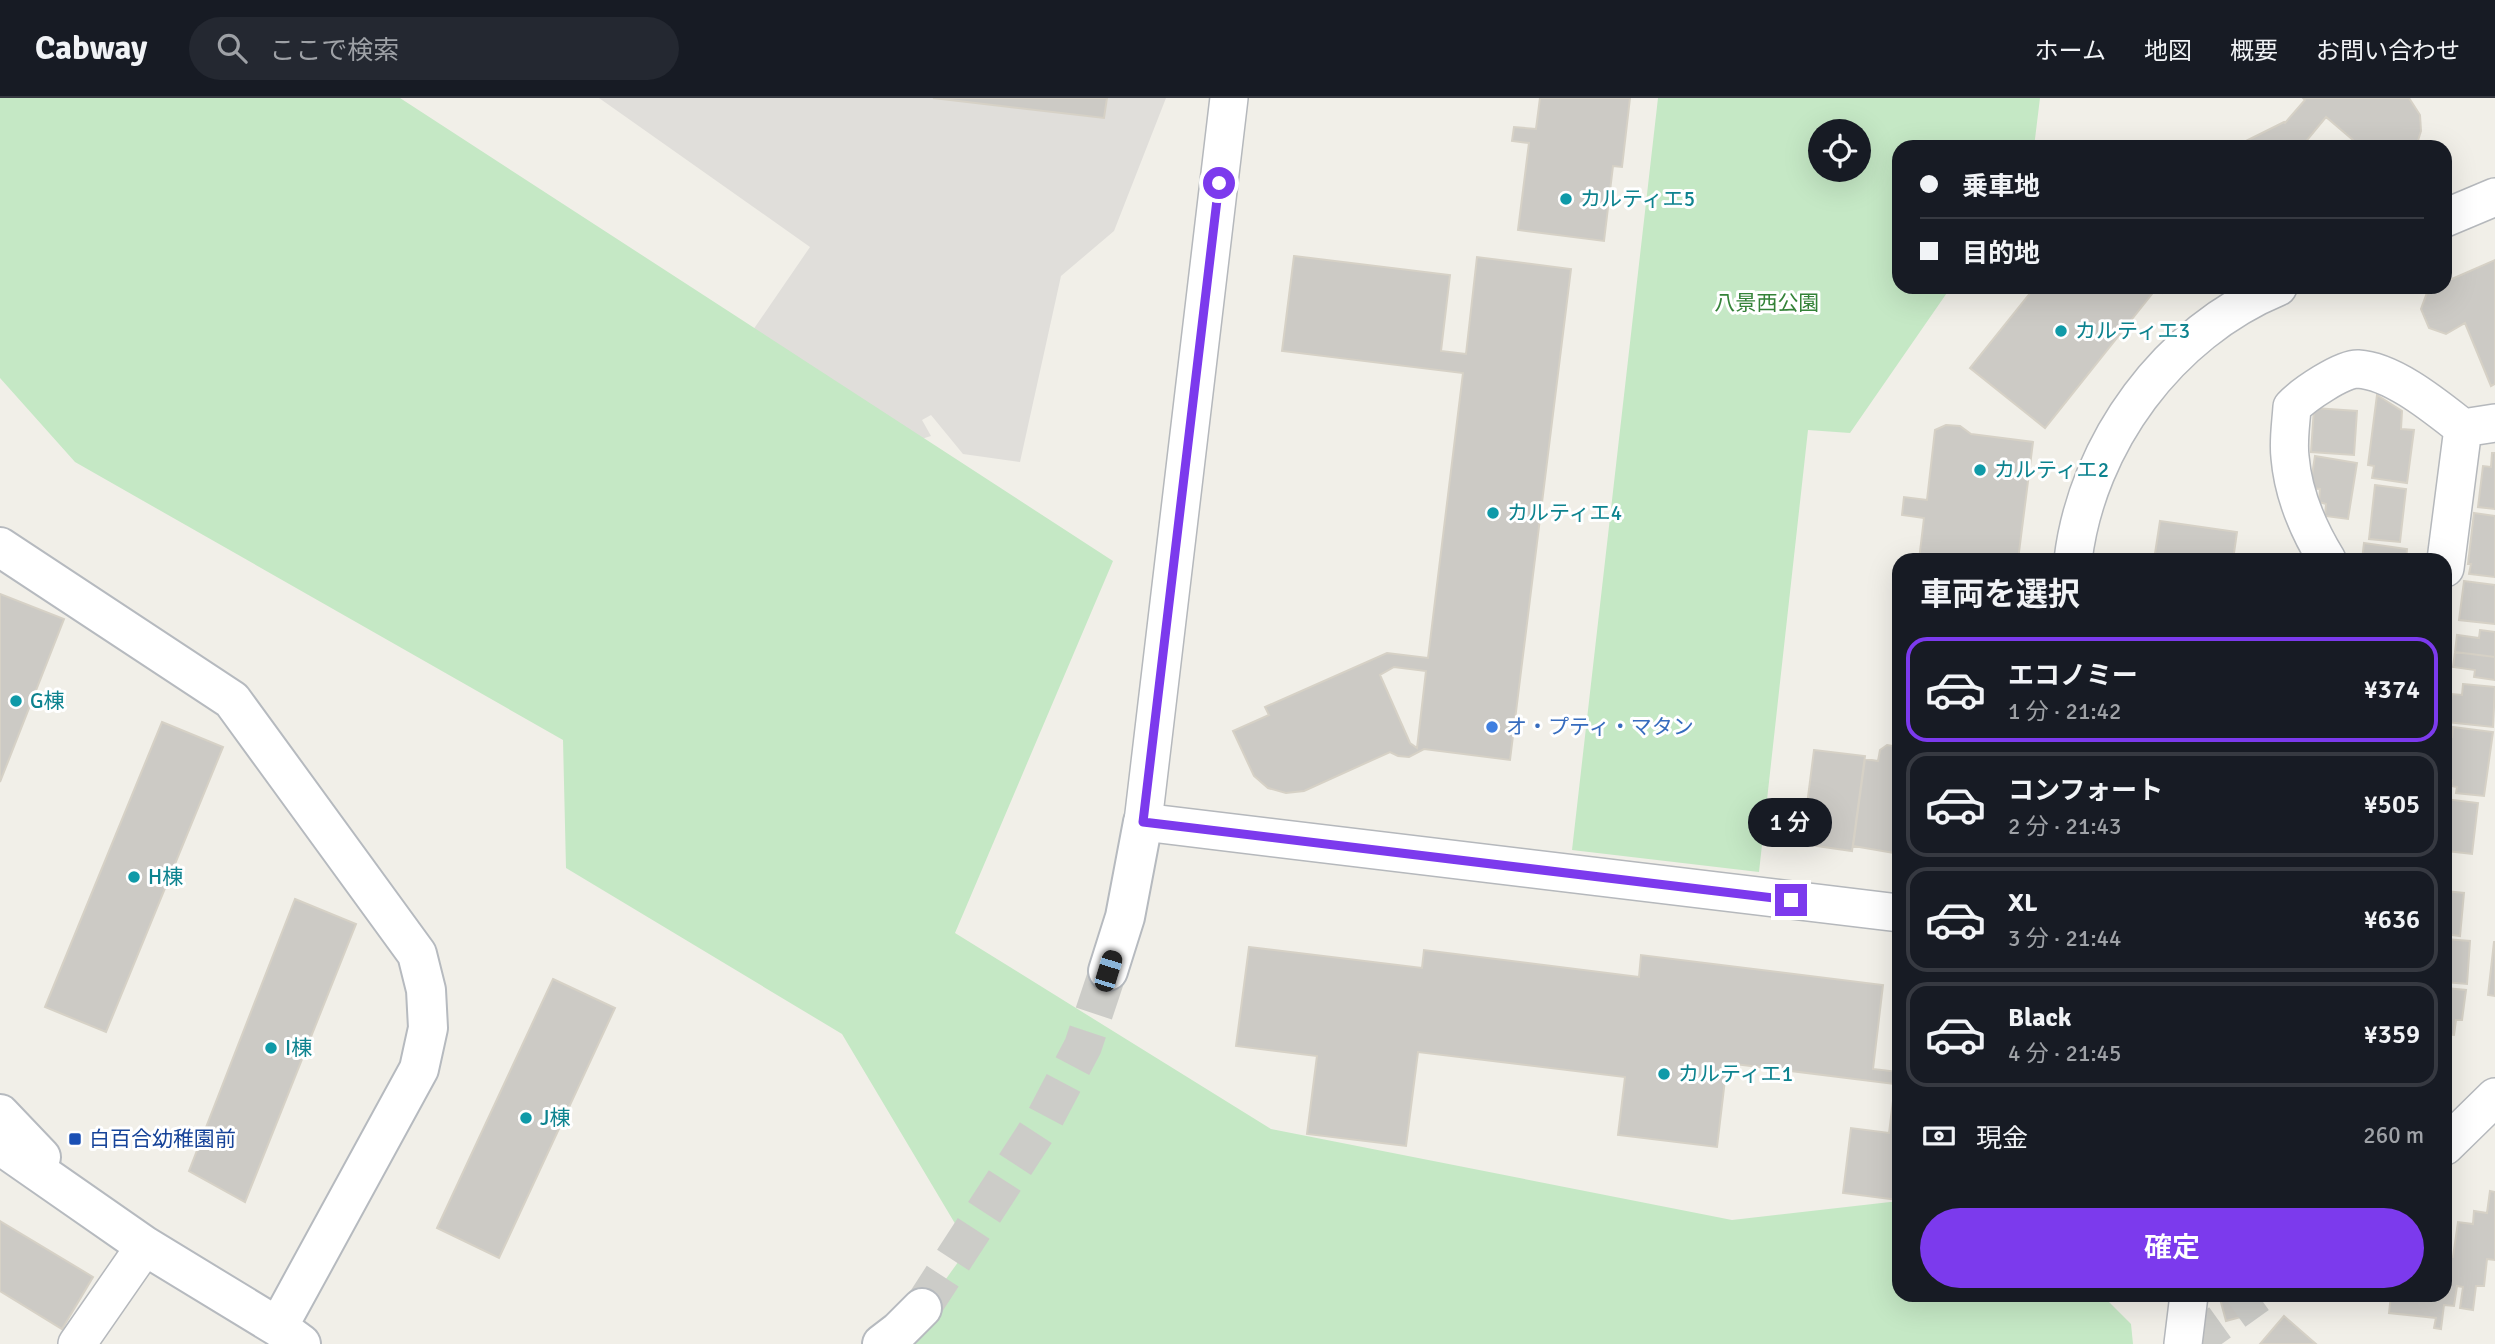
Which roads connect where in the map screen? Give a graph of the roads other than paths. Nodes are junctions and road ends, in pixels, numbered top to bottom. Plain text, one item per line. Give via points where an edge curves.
1 (1229, 98) edge
2 (2495, 197) edge
3 (2452, 215) edge
4 (2260, 294) edge
5 (2479, 425) edge
6 (0, 548) edge
7 (2075, 553) edge
8 (2322, 553) edge
9 (2449, 553) edge
10 (1143, 822) junction
11 (1892, 912) edge
12 (1108, 971) tunnel mouth
13 (2495, 1097) edge
14 (0, 1114) edge
15 (2452, 1139) edge
16 (0, 1145) edge
17 (84, 1202) junction
18 (145, 1246) junction
19 (2188, 1302) edge
20 (922, 1308) tunnel mouth
21 (289, 1336) edge
22 (77, 1344) edge
23 (882, 1344) edge
24 (2183, 1344) edge

1 - 10 street
2 - 3 street
4 - 7 street via 2204,328 2156,375 2117,430 2092,484
5 - 8 street via 2383,375 2356,368 2314,388 2295,403 2290,456 2297,497
5 - 9 street
6 - 21 street via 232,700 417,954 426,990 428,1028 419,1069
10 - 11 street
10 - 12 street via 1125,917
13 - 15 street
14 - 17 street
16 - 17 street
17 - 18 street
18 - 21 street
18 - 22 street
19 - 24 street
20 - 23 street

